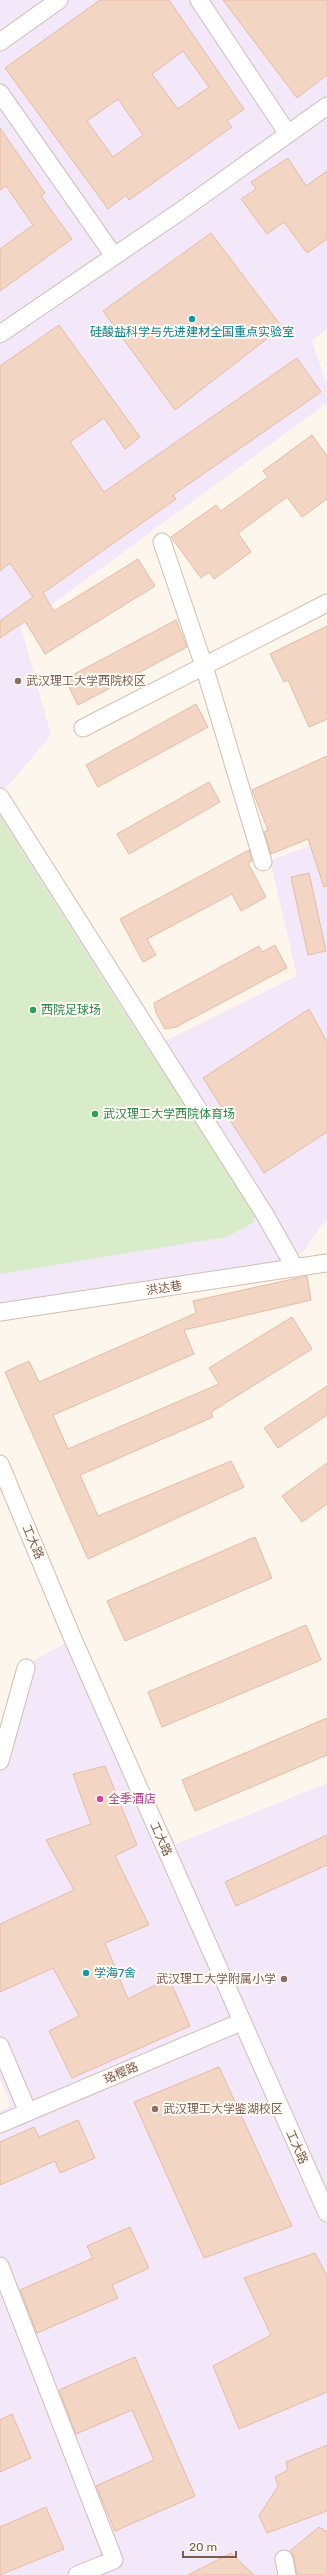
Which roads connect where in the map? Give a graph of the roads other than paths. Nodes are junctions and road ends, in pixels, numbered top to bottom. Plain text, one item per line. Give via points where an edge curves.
1 (59, 0) edge
2 (199, 0) edge
3 (0, 42) edge
4 (0, 93) edge
5 (327, 106) edge
6 (288, 134) junction
7 (114, 256) junction
8 (0, 334) edge
9 (162, 542) dead end
10 (327, 603) edge
11 (204, 666) junction
12 (83, 728) dead end
13 (0, 797) edge
14 (264, 862) dead end
15 (327, 1263) edge
16 (295, 1268) junction
17 (0, 1312) edge
18 (0, 1464) edge
19 (26, 1668) dead end
20 (0, 1761) edge
21 (242, 2022) junction
22 (0, 2046) edge
23 (28, 2112) junction
24 (0, 2124) edge
25 (327, 2213) edge
26 (0, 2266) edge
27 (77, 2575) edge

1 - 3 street
2 - 6 street
4 - 7 street
5 - 6 street
6 - 7 street
7 - 8 street
9 - 11 street
10 - 11 street
11 - 12 street
11 - 14 street
13 - 16 street via 264,1213
15 - 16 street, 洪达巷
16 - 17 street, 洪达巷
18 - 21 street, 工大路 via 73,1639
19 - 20 street
21 - 23 street, 珞樱路
21 - 25 street, 工大路
22 - 23 street
23 - 24 street, 珞樱路
26 - 27 street via 114,2560

